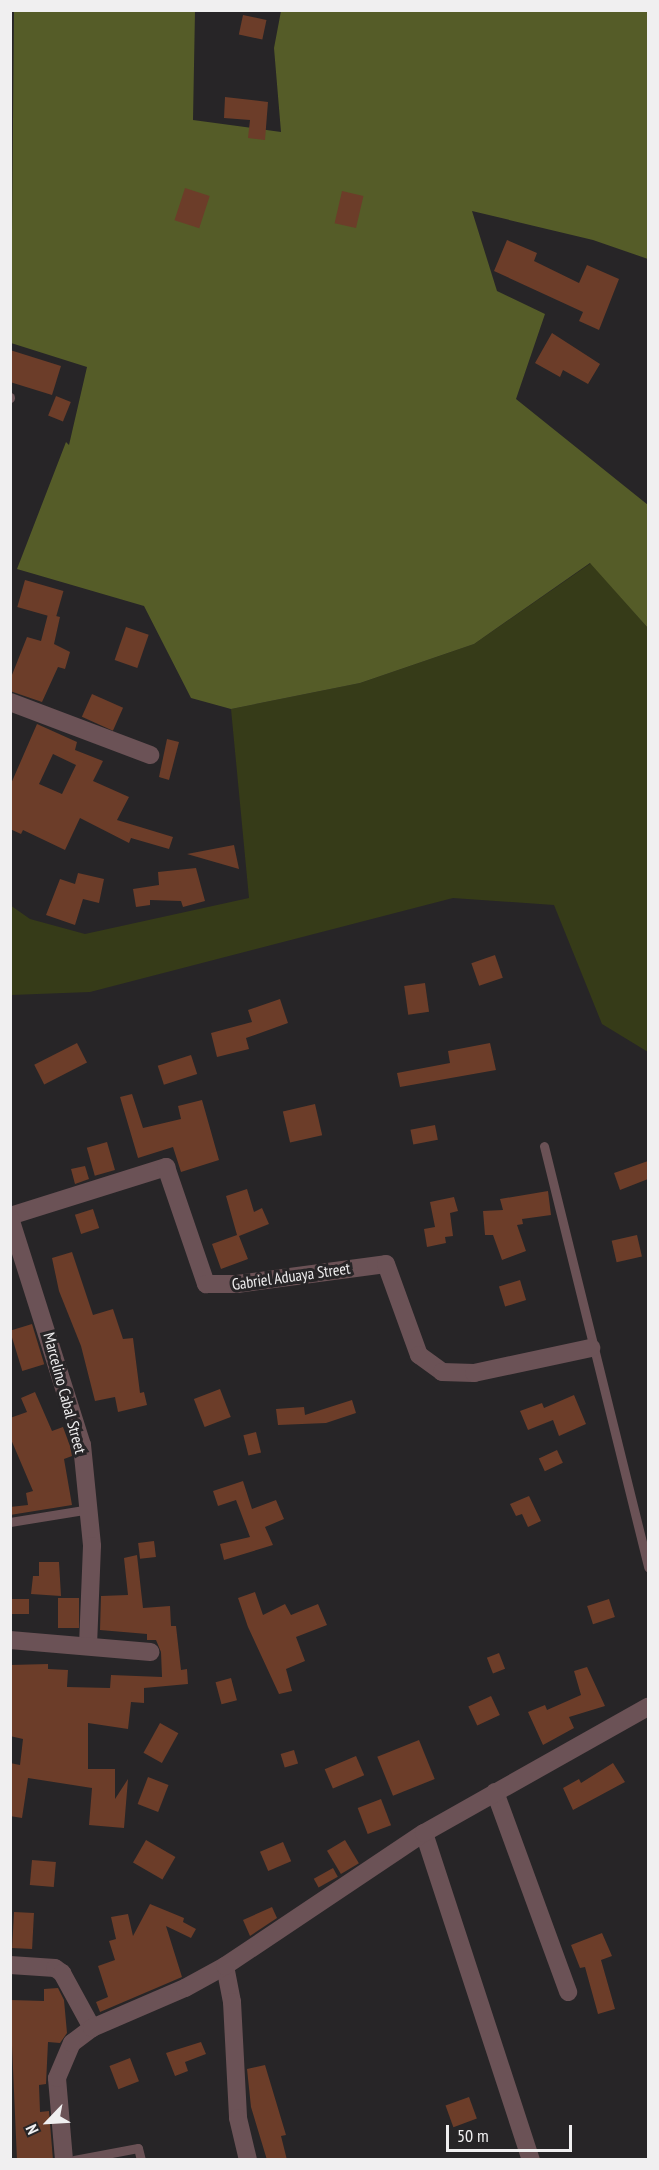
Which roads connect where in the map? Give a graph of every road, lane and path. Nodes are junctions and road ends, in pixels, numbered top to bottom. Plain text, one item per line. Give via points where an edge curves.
1 (10, 702) edge
2 (150, 755) dead end
3 (544, 1146) dead end
4 (10, 1217) edge
5 (591, 1348) junction
6 (90, 1509) junction
7 (10, 1522) edge
8 (648, 1567) edge
9 (10, 1640) edge
10 (88, 1646) junction
11 (150, 1652) dead end
12 (648, 1707) edge
13 (495, 1792) junction
14 (424, 1833) junction
15 (10, 1965) edge
16 (225, 1966) junction
17 (568, 1992) dead end
18 (92, 2028) junction
19 (64, 2160) edge
20 (74, 2160) edge
21 (141, 2160) edge
22 (248, 2160) edge
23 (531, 2160) edge

1 - 2 street
3 - 5 lane
4 - 5 street, Gabriel Aduaya Street via 166,1167 206,1284 237,1284 386,1264 419,1355 442,1372 474,1373
4 - 6 street, Marcelino Cabal Street via 82,1445
5 - 8 lane
6 - 7 lane
6 - 10 street, Marcelino Cabal Street
9 - 10 street
10 - 11 street
12 - 13 street
13 - 14 street
13 - 17 street
14 - 16 street
14 - 23 street
15 - 18 street via 55,1968 63,1973
16 - 18 street via 185,1988
16 - 22 street via 232,2002 238,2118
18 - 19 street via 72,2043 57,2078
20 - 21 lane via 138,2148

